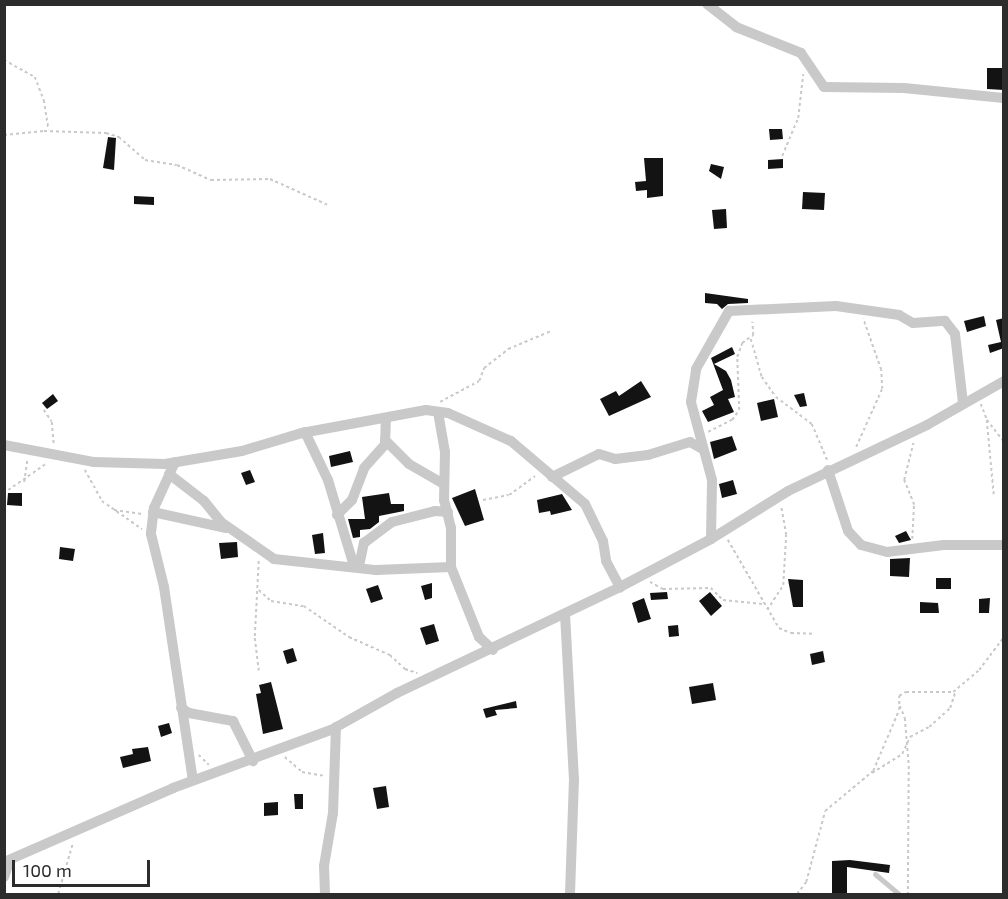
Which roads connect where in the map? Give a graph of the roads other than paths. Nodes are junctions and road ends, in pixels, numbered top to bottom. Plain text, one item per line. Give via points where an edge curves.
1 (707, 4) edge
2 (1004, 98) edge
3 (1004, 381) edge
4 (963, 403) junction
5 (432, 411) junction
6 (386, 418) junction
7 (305, 432) junction
8 (385, 440) junction
9 (700, 444) junction
10 (4, 445) edge
11 (174, 462) junction
12 (829, 470) junction
13 (169, 474) junction
14 (550, 475) junction
15 (442, 483) junction
16 (153, 512) junction
17 (448, 512) junction
18 (337, 515) junction
19 (231, 529) junction
20 (711, 539) junction
21 (1004, 545) edge
22 (356, 566) junction
23 (451, 567) junction
24 (620, 587) junction
25 (565, 614) junction
26 (493, 650) junction
27 (181, 708) junction
28 (336, 728) junction
29 (254, 761) junction
30 (193, 780) junction
31 (7, 861) edge
32 (875, 874) dead end
33 (4, 877) edge
34 (325, 894) edge
35 (570, 894) edge
36 (899, 894) edge

1 - 2 street via 736,27 790,46 805,58 817,81 828,88 904,88
3 - 4 street
4 - 9 street via 957,344 948,323 915,324 902,315 836,306 724,314 696,369 690,407
4 - 12 street via 920,428
5 - 6 street
5 - 14 street via 468,419 504,437
5 - 15 street via 445,452
6 - 7 street
6 - 8 street
7 - 11 street via 242,451
7 - 18 street via 328,480
8 - 15 street via 409,464
8 - 18 street via 364,468 348,508
9 - 14 street via 690,442 648,455 615,459 599,454
9 - 20 street via 712,480
10 - 11 street via 81,460
11 - 13 street
12 - 20 street
12 - 21 street via 854,540 884,552
13 - 16 street
13 - 19 street via 188,486
14 - 24 street via 592,513 606,561
15 - 17 street
16 - 19 street
16 - 27 street via 152,538 164,587
17 - 22 street via 435,511 392,522 364,543
17 - 23 street
18 - 22 street
19 - 22 street via 274,559
20 - 24 street
22 - 23 street via 411,571
23 - 26 street via 478,637
24 - 25 street
25 - 26 street
25 - 35 street via 574,779
26 - 28 street
27 - 29 street via 189,713 233,720
27 - 30 street
28 - 29 street
28 - 34 street
29 - 30 street
30 - 31 street
31 - 33 street
32 - 36 lane

